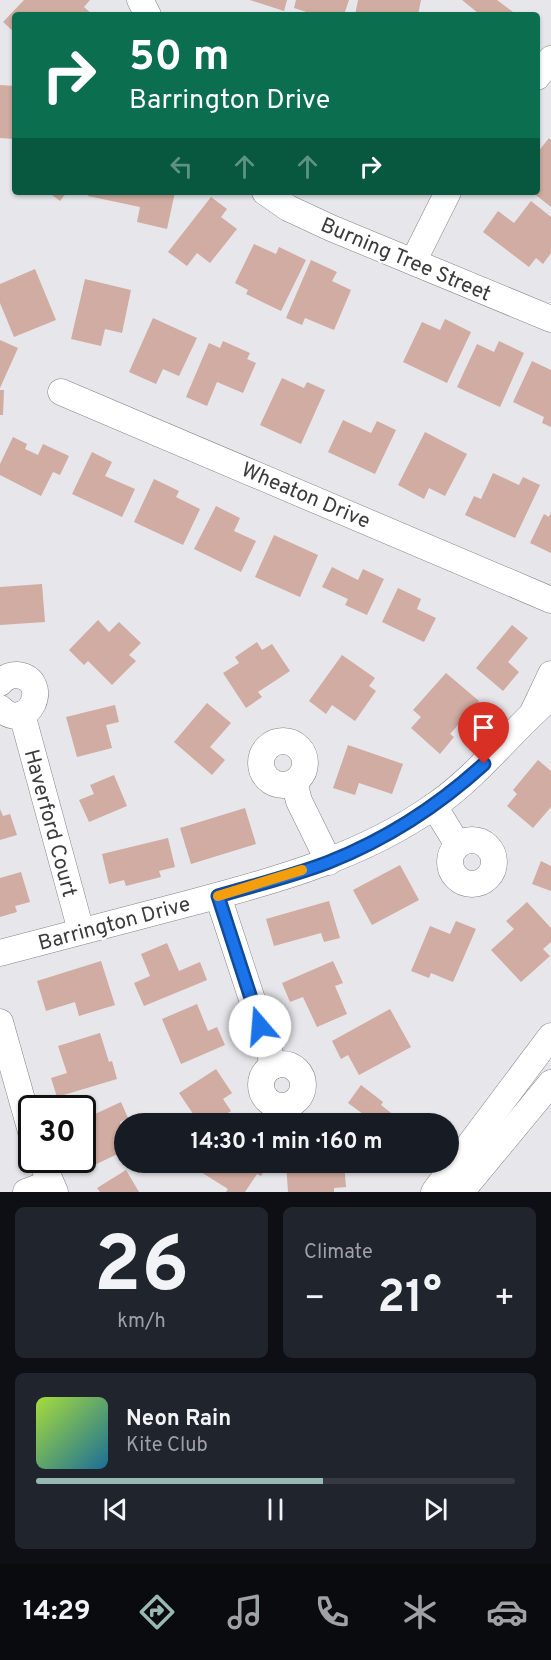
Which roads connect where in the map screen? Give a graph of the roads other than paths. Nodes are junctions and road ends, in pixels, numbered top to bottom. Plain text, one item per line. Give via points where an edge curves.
1 (551, 59) edge
2 (540, 73) edge
3 (269, 195) edge
4 (446, 195) edge
5 (414, 260) junction
6 (551, 319) edge
7 (61, 392) dead end
8 (551, 600) edge
9 (551, 674) edge
10 (0, 683) edge
11 (542, 705) edge
12 (11, 711) edge
13 (294, 783) dead end
14 (434, 806) junction
15 (458, 845) dead end
16 (329, 862) junction
17 (218, 896) junction
18 (81, 931) junction
19 (0, 953) edge
20 (0, 1022) edge
21 (551, 1036) edge
22 (274, 1066) dead end
23 (551, 1083) edge
24 (21, 1095) edge
25 (47, 1173) edge
26 (53, 1188) edge
27 (26, 1192) edge
28 (435, 1192) edge
29 (461, 1192) edge

1 - 2 street
3 - 5 street, Burning Tree Street via 320,223
4 - 5 street
5 - 6 street, Burning Tree Street
7 - 8 street, Wheaton Drive
9 - 11 street, Barrington Drive
10 - 12 street, Haverford Court via 10,676 21,676 34,688 35,701 29,710
11 - 14 street, Barrington Drive via 484,764
12 - 18 street, Haverford Court
13 - 16 street
14 - 15 street
14 - 16 street, Barrington Drive
16 - 17 street, Barrington Drive
17 - 18 street, Barrington Drive
17 - 22 street
18 - 19 street, Barrington Drive
20 - 24 street
21 - 28 street
23 - 29 street
25 - 26 street
26 - 27 street

